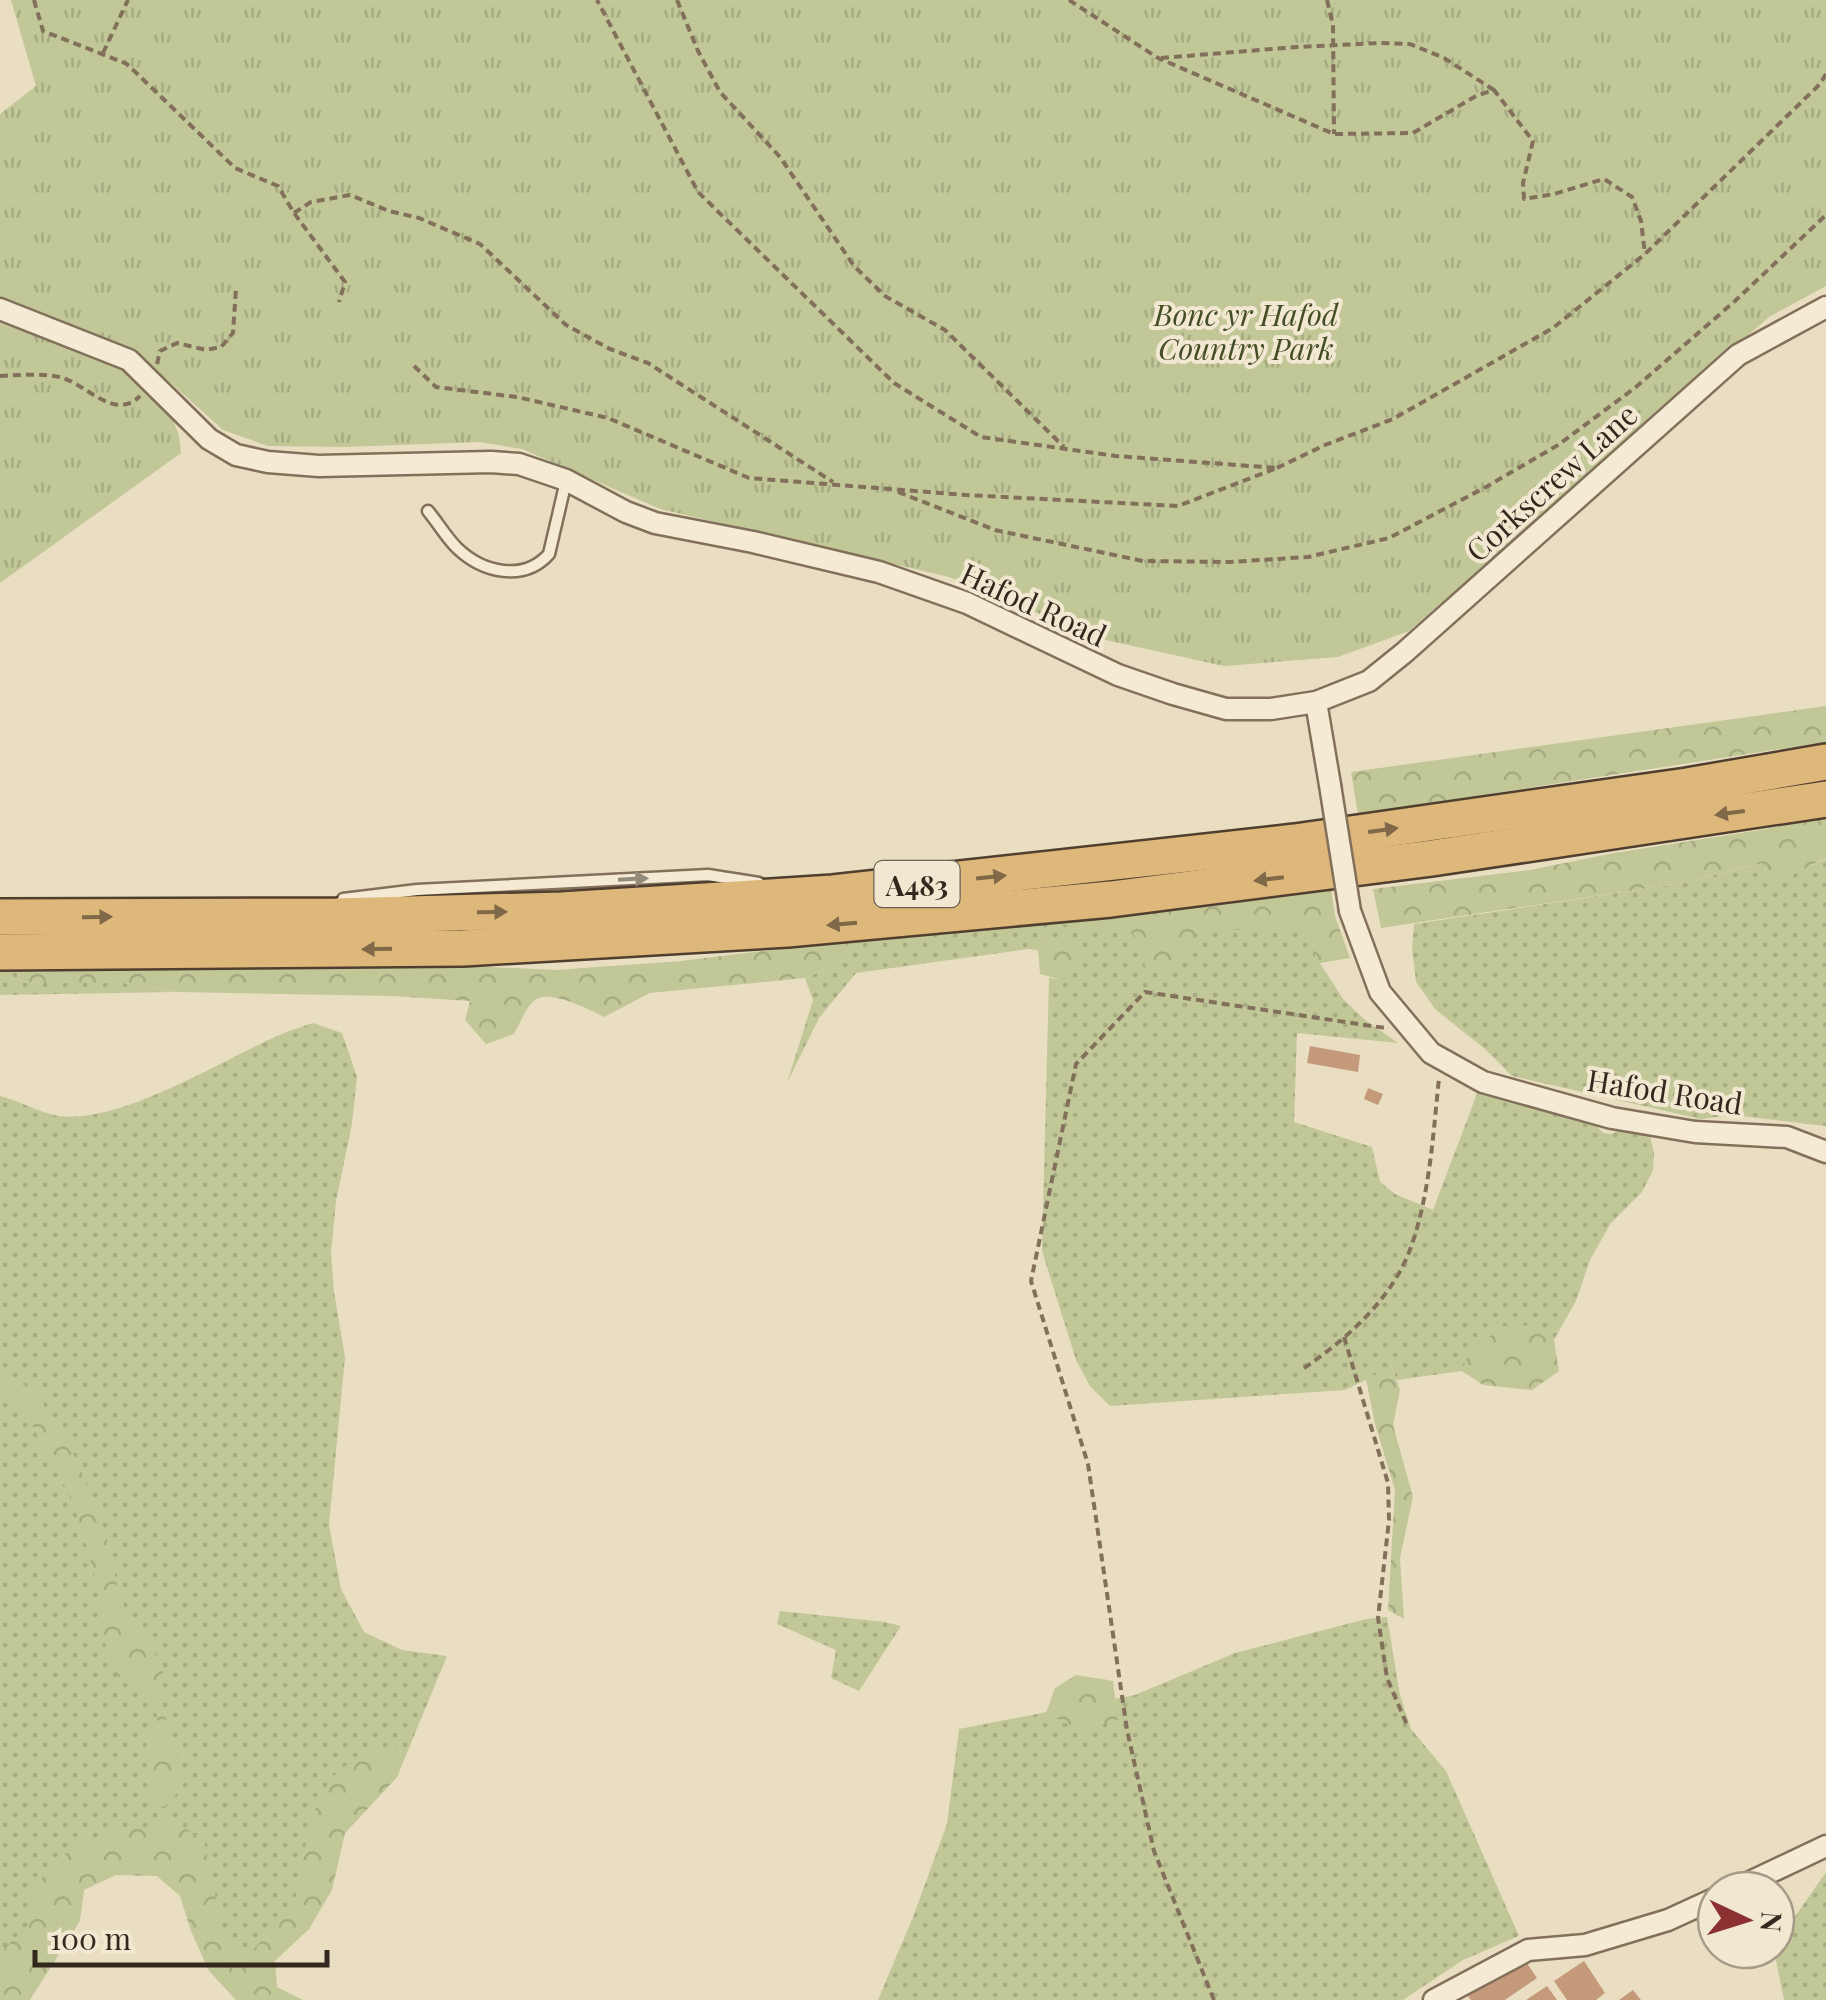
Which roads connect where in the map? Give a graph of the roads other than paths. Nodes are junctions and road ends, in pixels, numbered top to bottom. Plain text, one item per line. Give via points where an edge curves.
1 (1826, 307) edge
2 (0, 309) edge
3 (566, 480) junction
4 (428, 510) dead end
5 (1316, 702) junction
6 (1826, 762) edge
7 (1826, 799) edge
8 (833, 893) junction
9 (340, 900) dead end
10 (300, 905) dead end
11 (223, 915) junction
12 (0, 917) edge
13 (0, 952) edge
14 (1826, 1152) edge
15 (1826, 1846) edge
16 (1775, 1870) edge
17 (1696, 1907) edge
18 (1434, 2000) edge

1 - 5 street, Corkscrew Lane via 1738,355 1406,652 1369,681
2 - 3 street, Hafod Road via 129,360 209,439 236,455 319,466 518,464
3 - 4 lane via 549,554 530,570 482,566 461,552
3 - 5 street, Hafod Road via 655,523 878,572 967,602 1118,675 1173,694 1226,708
5 - 14 street, Hafod Road, bridge via 1350,911 1380,992 1432,1052 1483,1082 1612,1118 1787,1137
8 -> 6 highway, A483 via 1294,842
7 -> 13 highway, A483 via 1112,899 787,929 463,948
9 -> 8 lane via 708,876
11 -> 8 highway, A483 via 562,910
10 - 11 lane
12 -> 11 highway, A483
15 - 16 street
17 - 18 street via 1585,1946 1528,1950

